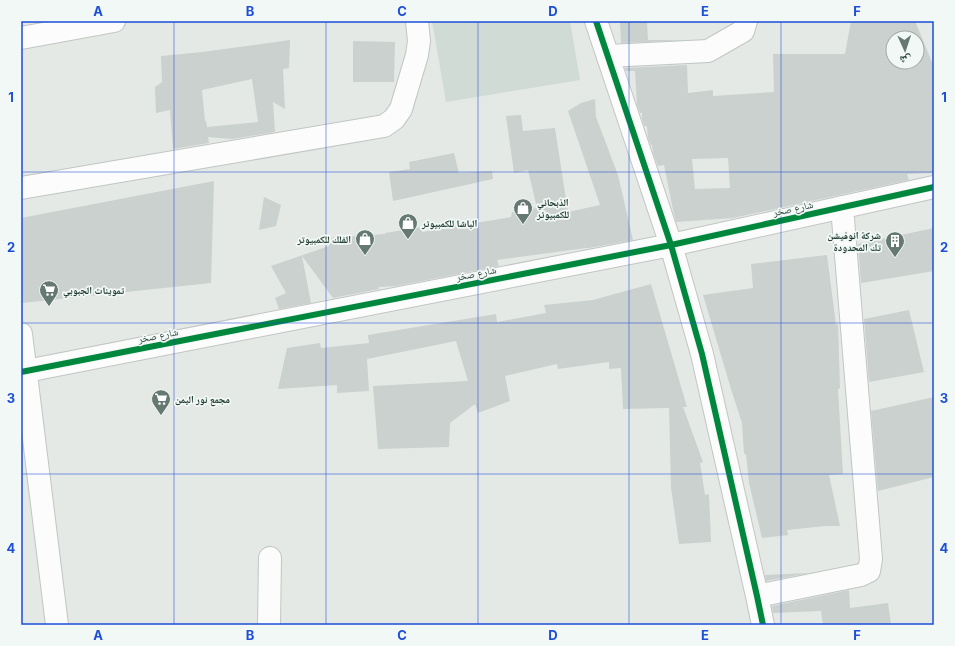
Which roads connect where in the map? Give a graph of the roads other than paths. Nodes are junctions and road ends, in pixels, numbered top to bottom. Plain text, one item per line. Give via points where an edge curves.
1 (114, 21) edge
2 (417, 21) edge
3 (596, 21) edge
4 (746, 21) edge
5 (21, 38) edge
6 (608, 56) junction
7 (934, 187) edge
8 (21, 188) edge
9 (842, 207) junction
10 (671, 245) junction
11 (21, 334) edge
12 (23, 371) edge
13 (270, 558) dead end
14 (757, 596) junction
15 (57, 625) edge
16 (268, 625) edge
17 (763, 625) edge

1 - 5 street
2 - 8 street via 417,55 401,109 394,119 384,126
3 - 6 street
4 - 6 street via 743,31 708,51
6 - 10 street
7 - 9 street, شارع صخر
9 - 10 street, شارع صخر
9 - 14 street via 871,559 869,571 861,575
10 - 12 street, شارع صخر
10 - 14 street via 702,354
11 - 12 street
12 - 15 street
13 - 16 street
14 - 17 street

